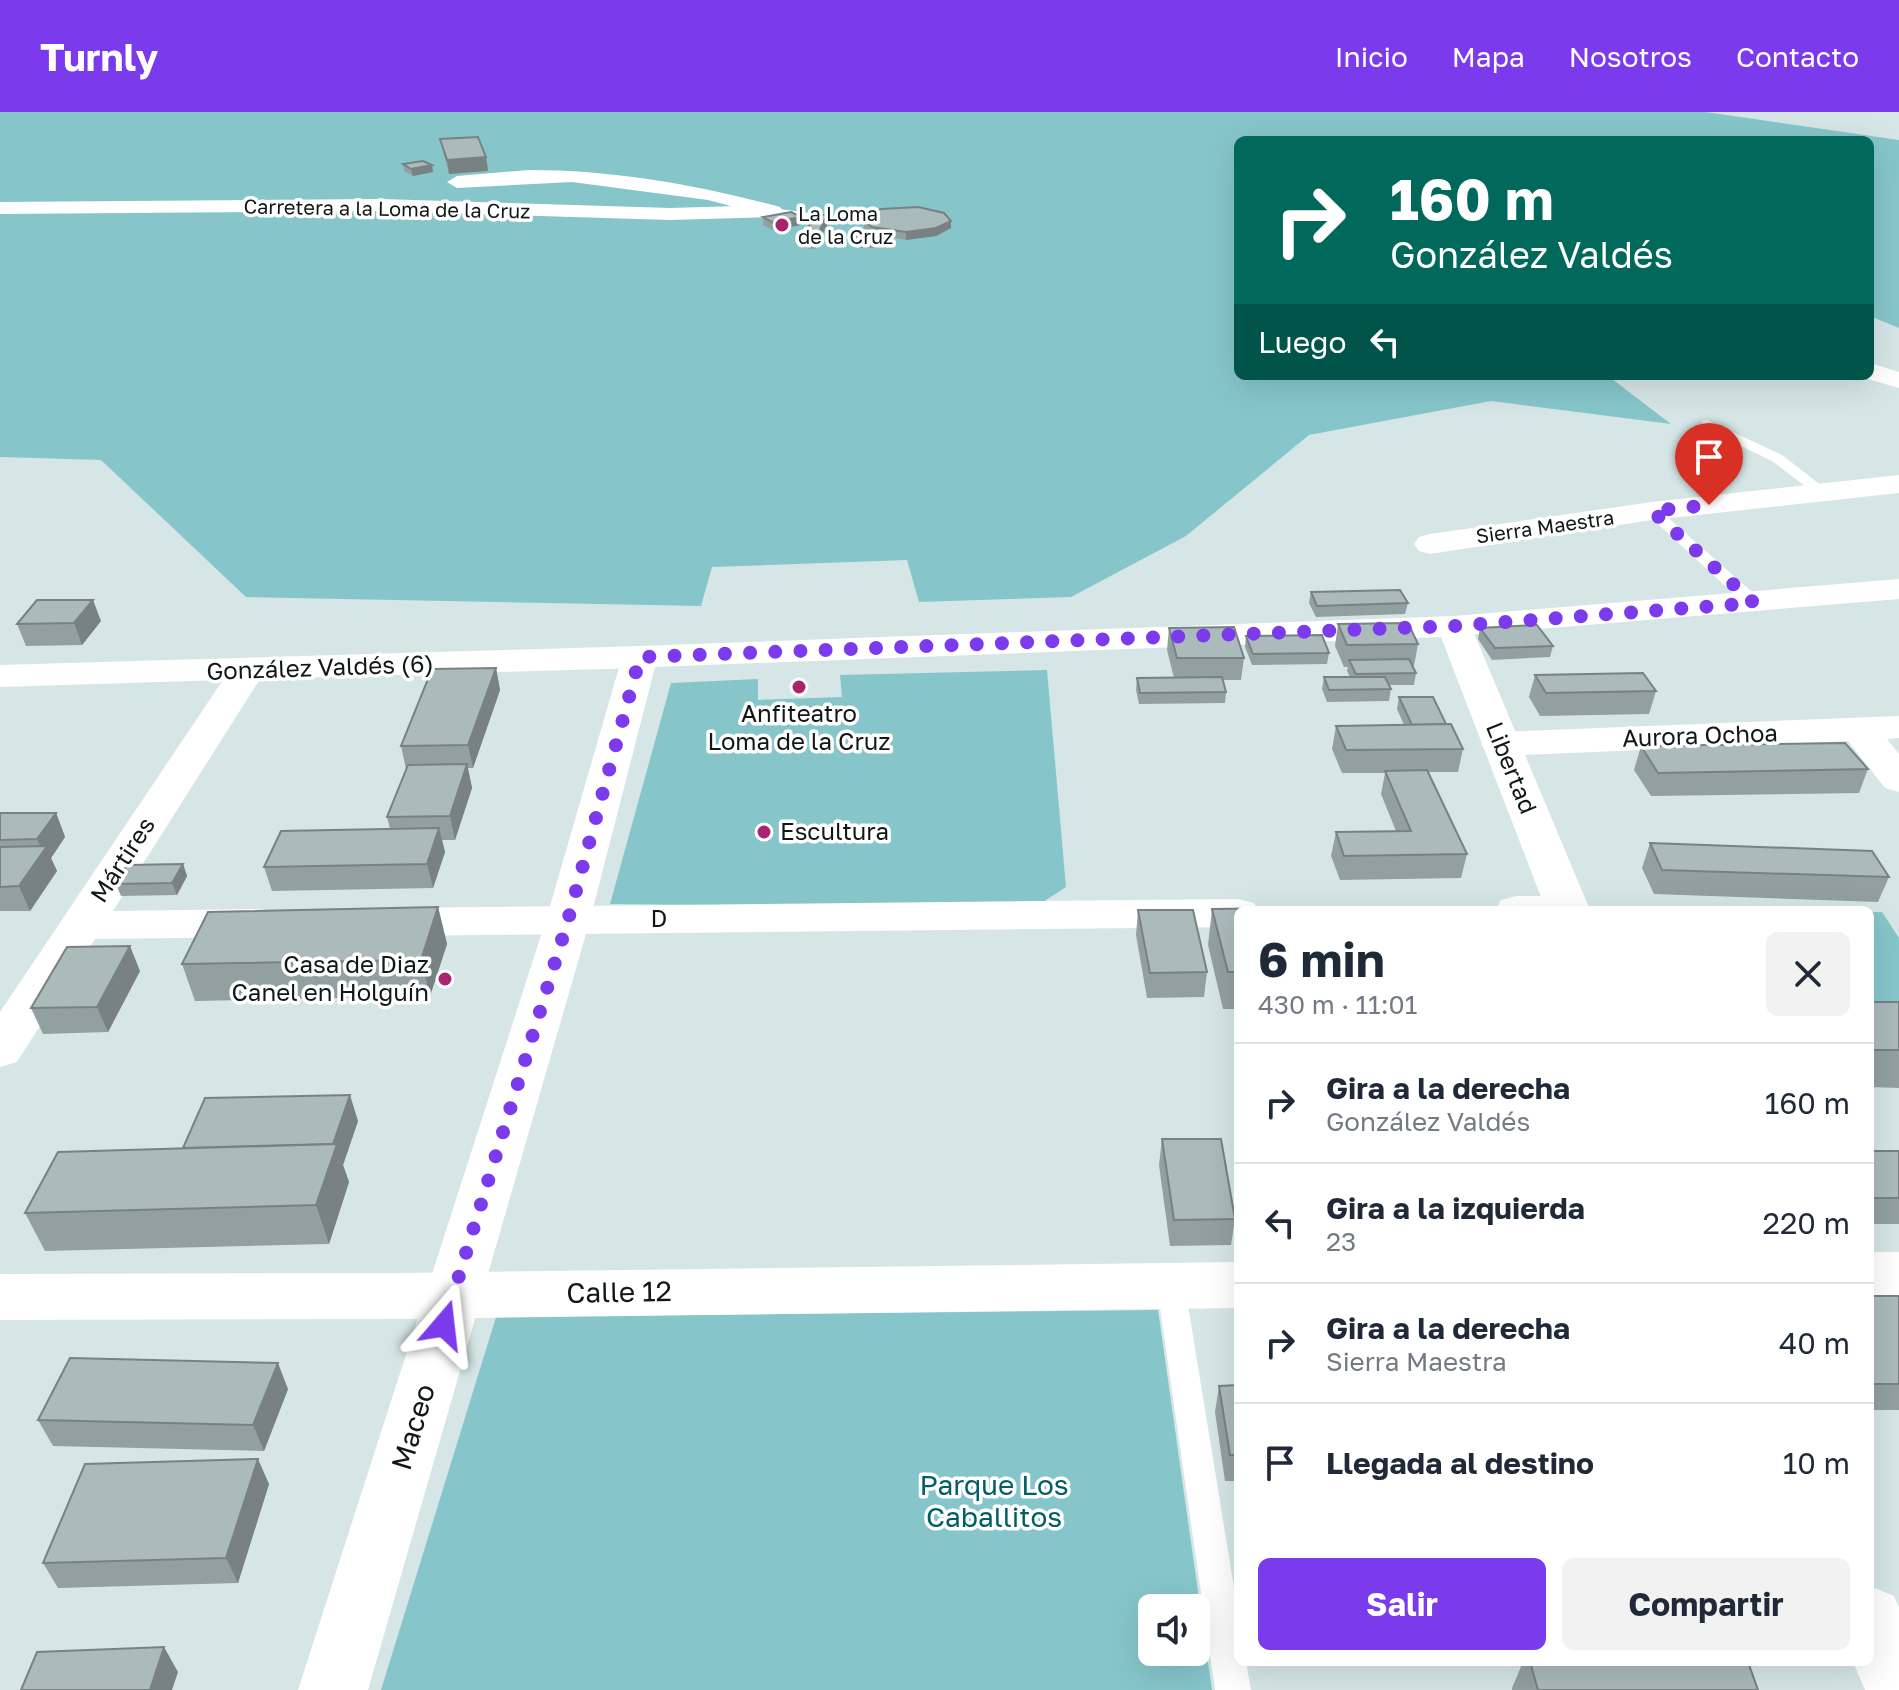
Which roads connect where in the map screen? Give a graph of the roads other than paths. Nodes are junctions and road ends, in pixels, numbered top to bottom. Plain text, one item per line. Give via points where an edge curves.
1 (457, 182) edge
2 (0, 208) edge
3 (773, 211) junction
4 (837, 220) dead end
5 (1874, 372) edge
6 (1899, 380) edge
7 (1707, 424) dead end
8 (1899, 484) edge
9 (1823, 493) junction
10 (1652, 511) junction
11 (1430, 544) dead end
12 (1899, 589) edge
13 (1754, 603) junction
14 (1454, 626) junction
15 (640, 657) junction
16 (248, 670) junction
17 (0, 676) edge
18 (1899, 727) edge
19 (1860, 730) junction
20 (1500, 744) junction
21 (1899, 780) edge
22 (1566, 906) edge
23 (1234, 913) edge
24 (568, 920) junction
25 (347, 922) edge
26 (300, 923) edge
27 (81, 925) junction
28 (0, 1050) edge
29 (1874, 1274) edge
30 (1899, 1274) edge
31 (1234, 1285) edge
32 (1171, 1287) junction
33 (453, 1294) junction
34 (0, 1297) edge
35 (1874, 1628) edge
36 (1899, 1687) edge
37 (333, 1690) edge
38 (1233, 1690) edge

1 - 3 street via 572,176 709,194
2 - 3 street, Carretera a la Loma de la Cruz via 381,205 670,214
3 - 4 lane
5 - 6 street
7 - 9 lane via 1777,458
8 - 9 street, Sierra Maestra
9 - 10 street, Sierra Maestra
10 - 11 street, Sierra Maestra
10 - 13 lane
12 - 13 street, González Valdés (6)
13 - 14 street, González Valdés (6)
14 - 15 street, González Valdés (6)
14 - 20 street, Libertad
15 - 16 street, González Valdés (6)
15 - 24 street, Maceo
16 - 17 street, González Valdés (6)
16 - 27 street, Mártires
18 - 19 street, Aurora Ochoa
19 - 20 street, Aurora Ochoa
19 - 21 street
20 - 22 street, Libertad
23 - 24 street, D
24 - 25 street, D
24 - 33 street, Maceo
26 - 27 street
27 - 28 street, Mártires
29 - 30 street
31 - 32 street, Calle 12
32 - 33 street, Calle 12
32 - 38 lane
33 - 34 street, Calle 12
33 - 37 street, Maceo
35 - 36 street

